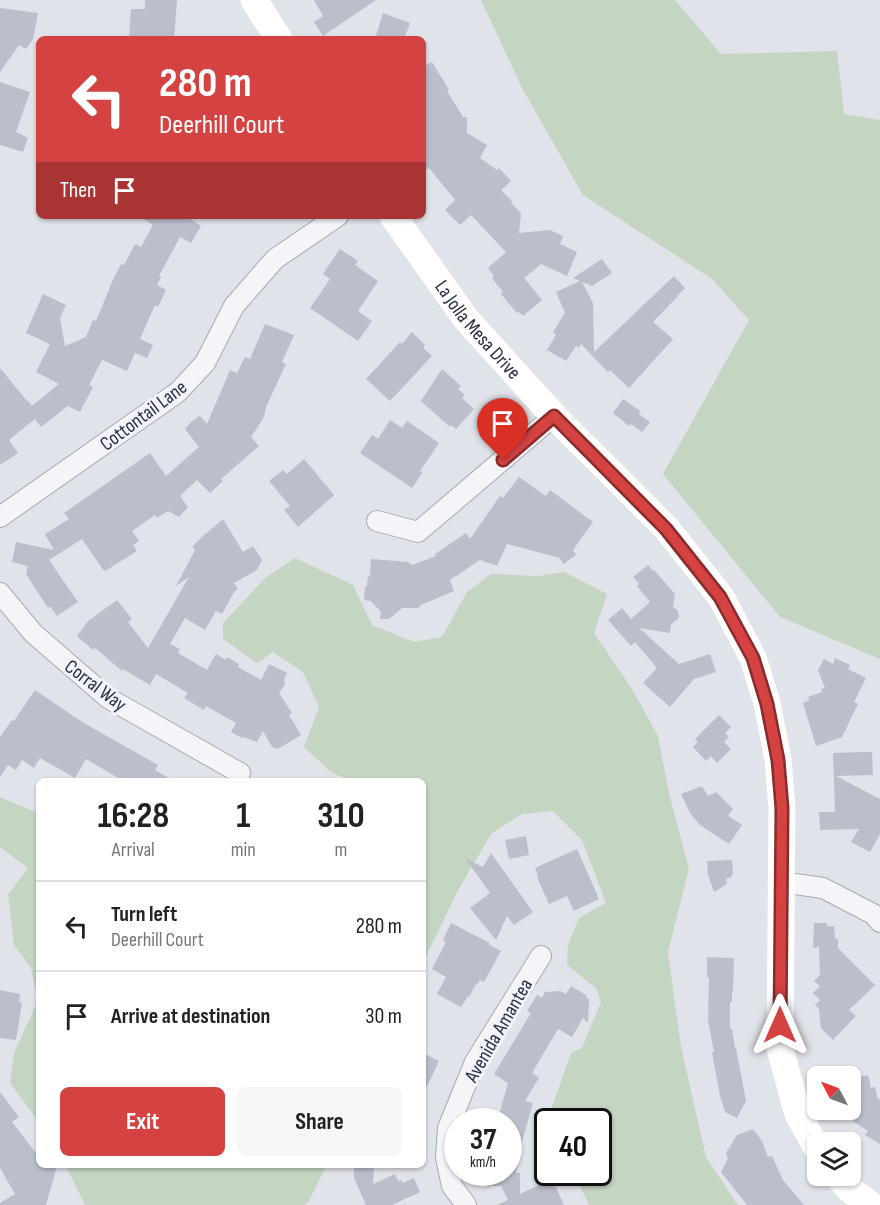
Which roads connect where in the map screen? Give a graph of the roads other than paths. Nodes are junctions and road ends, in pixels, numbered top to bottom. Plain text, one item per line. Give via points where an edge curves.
1 (255, 0) edge
2 (277, 36) edge
3 (334, 219) edge
4 (395, 219) edge
5 (554, 416) junction
6 (0, 518) edge
7 (377, 520) dead end
8 (0, 593) edge
9 (240, 773) dead end
10 (781, 882) junction
11 (880, 922) edge
12 (541, 956) dead end
13 (808, 1132) edge
14 (846, 1186) edge
15 (466, 1205) edge
16 (871, 1205) edge

1 - 2 street
3 - 6 street, Cottontail Lane via 274,259 234,306 205,363 178,392
4 - 5 street, La Jolla Mesa Drive via 466,319
5 - 7 street via 418,532
5 - 10 street, La Jolla Mesa Drive via 666,529 720,597 753,658 778,760
8 - 9 street, Corral Way via 33,633 108,698
10 - 11 street via 823,888 873,914
10 - 13 street, La Jolla Mesa Drive via 780,1049 798,1114
12 - 15 street, Avenida Amantea via 475,1062 448,1128 447,1158 452,1186
14 - 16 street

